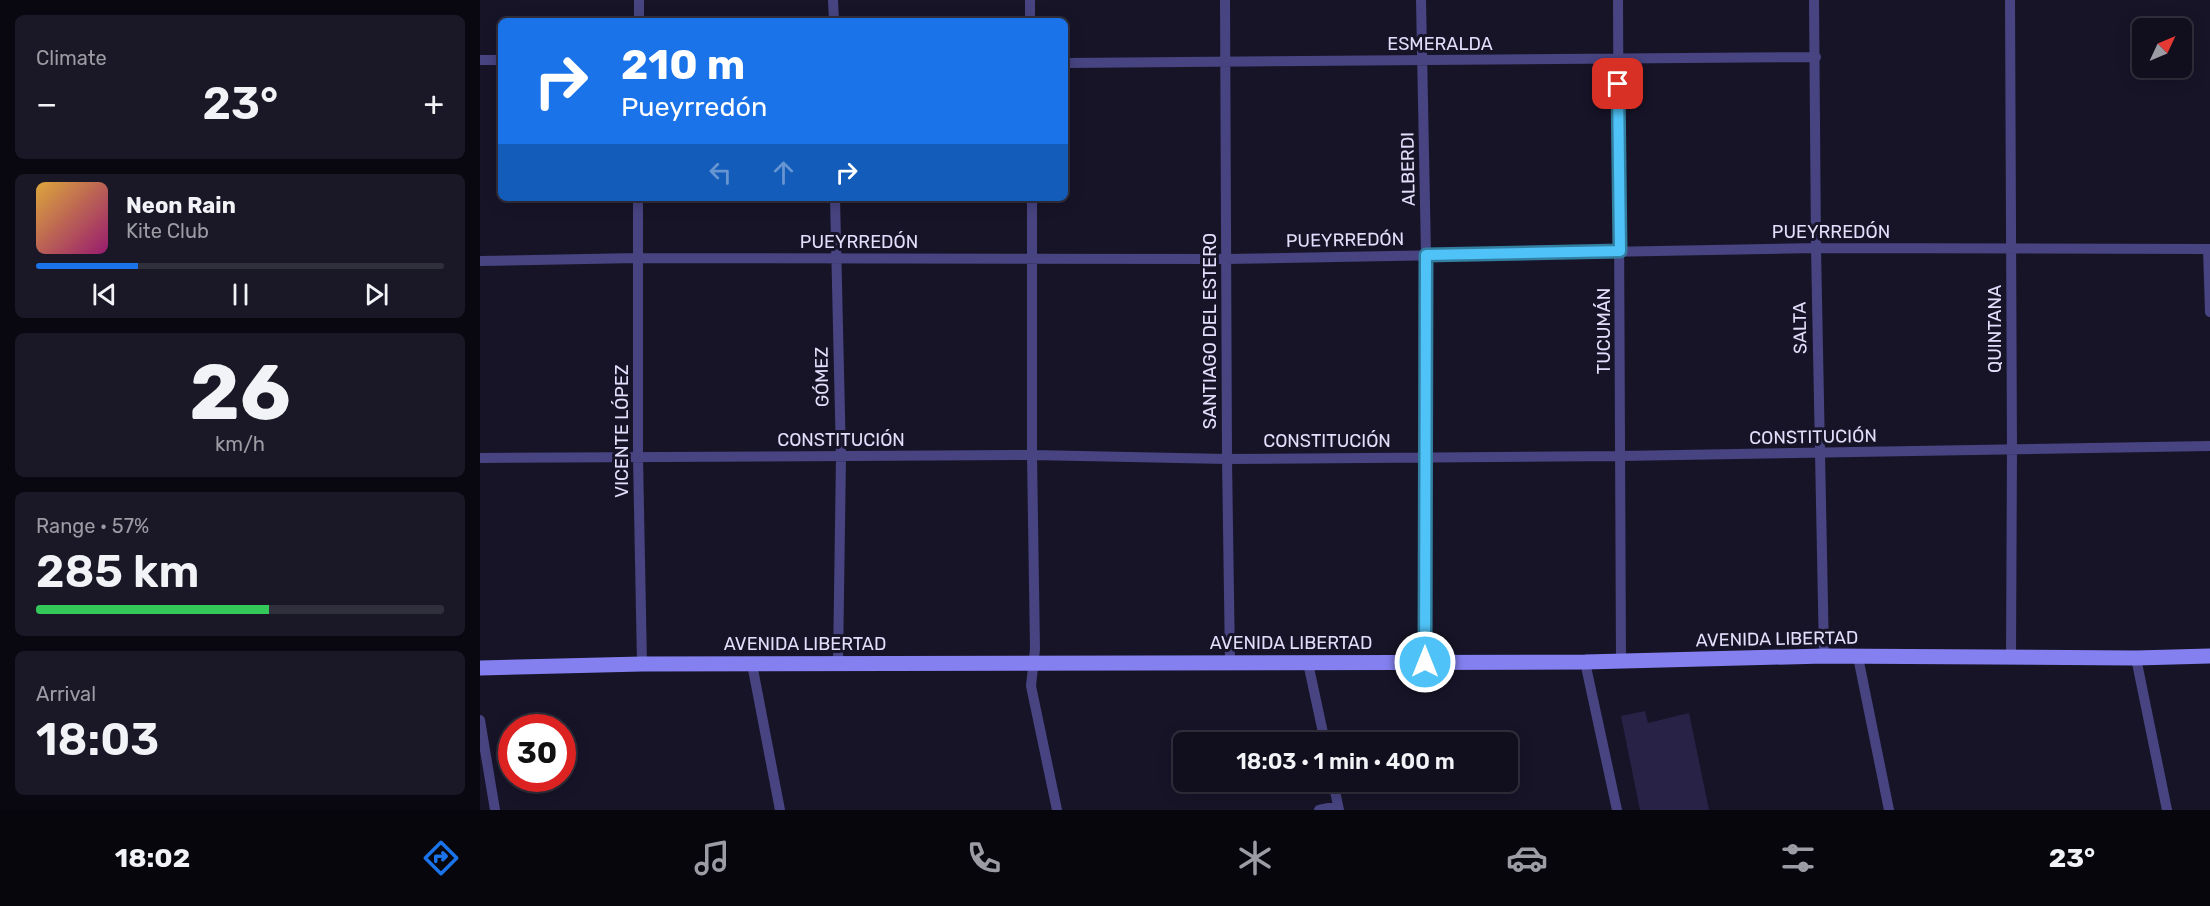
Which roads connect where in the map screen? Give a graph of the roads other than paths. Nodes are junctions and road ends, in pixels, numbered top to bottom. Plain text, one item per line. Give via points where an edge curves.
1 (639, 0) edge
2 (833, 0) edge
3 (1030, 0) edge
4 (1225, 0) edge
5 (1421, 0) edge
6 (1618, 0) edge
7 (1814, 0) edge
8 (2010, 0) edge
9 (639, 18) edge
10 (834, 18) edge
11 (1030, 18) edge
12 (1816, 57) junction
13 (480, 60) edge
14 (498, 60) edge
15 (1618, 60) junction
16 (1422, 61) junction
17 (1225, 62) junction
18 (1068, 63) edge
19 (638, 201) edge
20 (836, 201) edge
21 (1032, 201) edge
22 (1815, 249) junction
23 (2012, 249) junction
24 (2209, 249) edge
25 (1620, 251) junction
26 (1426, 255) junction
27 (638, 258) junction
28 (1033, 258) junction
29 (836, 259) junction
30 (1226, 259) junction
31 (480, 261) edge
32 (2210, 312) edge
33 (2210, 446) edge
34 (2012, 449) junction
35 (1819, 453) junction
36 (1032, 455) junction
37 (1621, 456) junction
38 (638, 457) junction
39 (841, 457) junction
40 (1425, 457) junction
41 (480, 458) edge
42 (1227, 459) junction
43 (1824, 656) junction
44 (2210, 656) edge
45 (1858, 657) junction
46 (2011, 657) junction
47 (2136, 658) junction
48 (1621, 661) junction
49 (1230, 662) junction
50 (1425, 662) junction
51 (1586, 662) junction
52 (838, 663) junction
53 (1035, 663) junction
54 (1308, 663) junction
55 (642, 664) junction
56 (752, 664) junction
57 (480, 668) edge
58 (480, 720) edge
59 (1323, 732) edge
60 (485, 791) edge
61 (1335, 792) edge
62 (1338, 808) edge
63 (495, 810) edge
64 (780, 810) edge
65 (1057, 810) edge
66 (1319, 810) edge
67 (1617, 810) edge
68 (1889, 810) edge
69 (2167, 810) edge

1 - 9 street
2 - 10 street
3 - 11 street
4 - 17 street, SANTIAGO DEL ESTERO
5 - 16 street, ALBERDI
6 - 15 street, TUCUMÁN
7 - 12 street, SALTA
8 - 23 street, QUINTANA
12 - 15 street, ESMERALDA
12 - 22 street, SALTA
13 - 14 street
15 - 16 street, ESMERALDA
15 - 25 street, TUCUMÁN
16 - 17 street, ESMERALDA
16 - 26 street, ALBERDI
17 - 18 street, ESMERALDA
17 - 30 street, SANTIAGO DEL ESTERO
19 - 27 street, VICENTE LÓPEZ
20 - 29 street, GÓMEZ
21 - 28 street
22 - 23 street, PUEYRREDÓN
22 - 25 street, PUEYRREDÓN
22 - 35 street, SALTA
23 - 24 street, PUEYRREDÓN
23 - 34 street, QUINTANA
24 - 32 street
25 - 26 street, PUEYRREDÓN
25 - 37 street, TUCUMÁN
26 - 30 street, PUEYRREDÓN
26 - 40 street, ALBERDI
27 - 29 street, PUEYRREDÓN
27 - 31 street, PUEYRREDÓN
27 - 38 street, VICENTE LÓPEZ
28 - 29 street, PUEYRREDÓN
28 - 30 street, PUEYRREDÓN
28 - 36 street
29 - 39 street, GÓMEZ
30 - 42 street, SANTIAGO DEL ESTERO
33 - 34 street, CONSTITUCIÓN
34 - 35 street, CONSTITUCIÓN
34 - 46 street, QUINTANA
35 - 37 street, CONSTITUCIÓN
35 - 43 street, SALTA
36 - 39 street, CONSTITUCIÓN
36 - 42 street, CONSTITUCIÓN
36 - 53 street
37 - 40 street, CONSTITUCIÓN
37 - 48 street, TUCUMÁN
38 - 39 street, CONSTITUCIÓN
38 - 41 street, CONSTITUCIÓN
38 - 55 street, VICENTE LÓPEZ
39 - 52 street, GÓMEZ
40 - 42 street, CONSTITUCIÓN
40 - 50 street, ALBERDI
42 - 49 street, SANTIAGO DEL ESTERO
43 - 45 main road, AVENIDA LIBERTAD
43 - 48 main road, AVENIDA LIBERTAD
44 - 47 main road, AVENIDA LIBERTAD
45 - 46 main road, AVENIDA LIBERTAD
45 - 68 street
46 - 47 main road, AVENIDA LIBERTAD
47 - 69 street
48 - 51 main road, AVENIDA LIBERTAD
49 - 53 main road, AVENIDA LIBERTAD
49 - 54 main road, AVENIDA LIBERTAD
50 - 51 main road, AVENIDA LIBERTAD
50 - 54 main road, AVENIDA LIBERTAD
51 - 67 street
52 - 53 main road, AVENIDA LIBERTAD
52 - 56 main road, AVENIDA LIBERTAD
53 - 65 street via 1031,686
54 - 59 street
55 - 56 main road, AVENIDA LIBERTAD
55 - 57 main road, AVENIDA LIBERTAD
56 - 64 street
58 - 60 street
60 - 63 street
61 - 62 street
62 - 66 street

